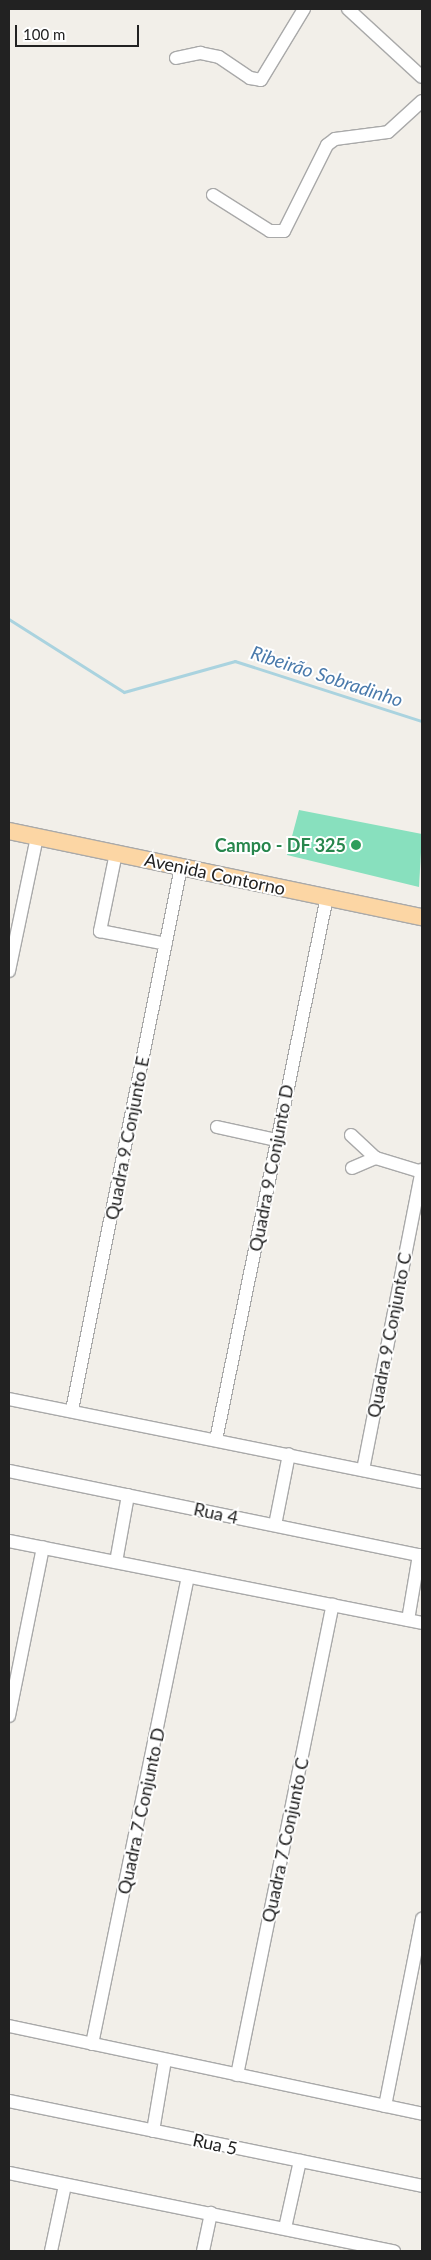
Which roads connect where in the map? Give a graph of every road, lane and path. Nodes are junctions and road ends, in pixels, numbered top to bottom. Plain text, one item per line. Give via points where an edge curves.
1 (304, 9) edge
2 (348, 9) edge
3 (176, 58) dead end
4 (422, 77) edge
5 (422, 101) edge
6 (213, 195) dead end
7 (9, 831) edge
8 (36, 837) junction
9 (116, 853) junction
10 (181, 867) junction
11 (327, 897) junction
12 (14, 912) edge
13 (422, 916) edge
14 (166, 944) junction
15 (9, 971) edge
16 (217, 1127) dead end
17 (351, 1135) dead end
18 (276, 1140) junction
19 (376, 1158) junction
20 (352, 1168) dead end
21 (422, 1171) edge
22 (9, 1399) edge
23 (72, 1410) junction
24 (216, 1440) junction
25 (289, 1454) junction
26 (363, 1470) junction
27 (9, 1471) edge
28 (422, 1482) edge
29 (128, 1495) junction
30 (275, 1525) junction
31 (9, 1541) edge
32 (43, 1547) junction
33 (421, 1555) edge
34 (116, 1562) junction
35 (188, 1577) junction
36 (333, 1605) junction
37 (408, 1620) junction
38 (422, 1623) edge
39 (9, 1716) edge
40 (422, 1919) edge
41 (9, 2026) edge
42 (92, 2044) junction
43 (165, 2060) junction
44 (237, 2075) junction
45 (9, 2101) edge
46 (385, 2106) junction
47 (422, 2114) edge
48 (152, 2130) junction
49 (300, 2161) junction
50 (9, 2174) edge
51 (65, 2185) junction
52 (422, 2186) edge
53 (211, 2213) junction
54 (285, 2228) junction
55 (355, 2247) edge
56 (51, 2251) edge
57 (203, 2251) edge
58 (394, 2251) edge

1 - 3 street via 260,80 250,78 219,57 200,53
2 - 4 street
5 - 6 street via 388,132 336,139 327,145 284,231 270,232
7 - 8 main road, Avenida Contorno
8 - 9 main road, Avenida Contorno
8 - 12 street
9 - 10 main road, Avenida Contorno
9 - 14 street via 100,931
10 - 11 main road, Avenida Contorno
10 - 14 street, Quadra 9 Conjunto E
11 - 13 main road, Avenida Contorno
11 - 18 street, Quadra 9 Conjunto D
12 - 15 street
14 - 23 street, Quadra 9 Conjunto E
16 - 18 street
17 - 19 street
18 - 24 street, Quadra 9 Conjunto D
19 - 20 street
19 - 21 street
21 - 26 street, Quadra 9 Conjunto C
22 - 23 street
23 - 24 street
24 - 25 street
25 - 26 street
25 - 30 street
26 - 28 street
27 - 29 street, Rua 4
29 - 30 street, Rua 4
29 - 34 street
30 - 33 street, Rua 4
31 - 32 street
32 - 34 street
32 - 39 street
33 - 37 street
34 - 35 street
35 - 36 street
35 - 42 street, Quadra 7 Conjunto D
36 - 37 street
36 - 44 street, Quadra 7 Conjunto C
37 - 38 street
40 - 46 street
41 - 42 street
42 - 43 street
43 - 44 street
43 - 48 street
44 - 46 street
45 - 48 street, Rua 5
46 - 47 street
48 - 49 street, Rua 5
49 - 52 street, Rua 5
49 - 54 street
50 - 51 street
51 - 53 street
51 - 56 street
53 - 54 street
53 - 57 street
54 - 55 street
55 - 58 street

